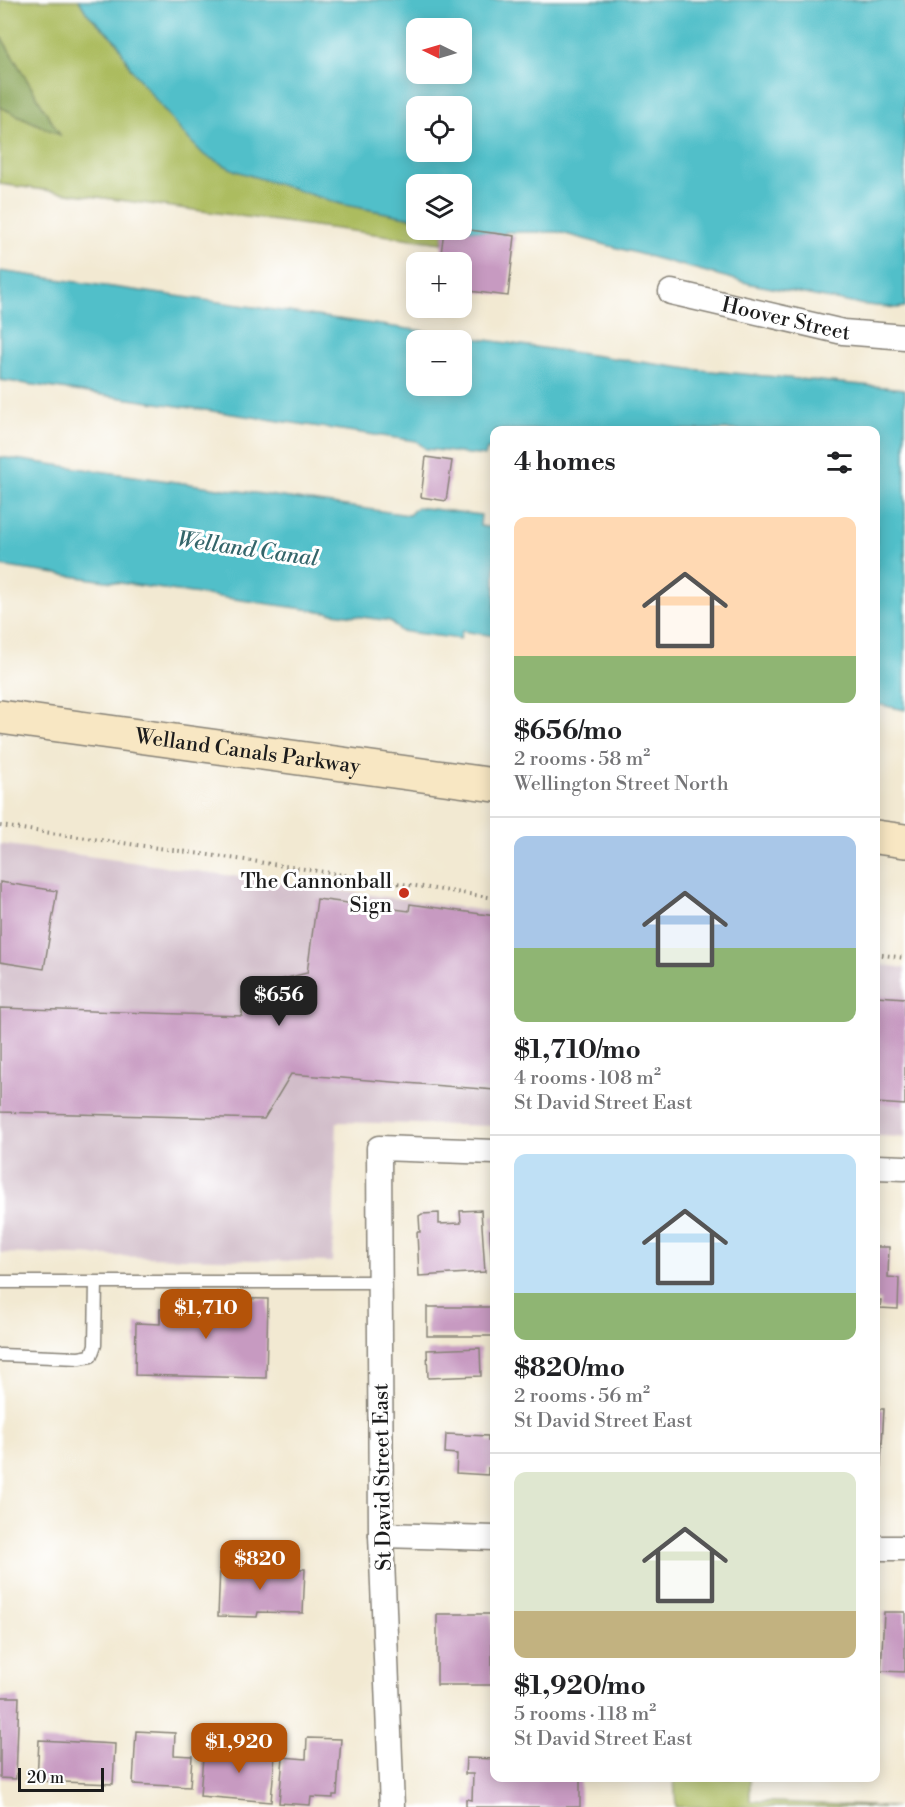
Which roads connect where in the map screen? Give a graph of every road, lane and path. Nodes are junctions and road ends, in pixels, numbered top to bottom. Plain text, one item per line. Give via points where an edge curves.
1 (671, 292) dead end
2 (905, 336) edge
3 (0, 717) edge
4 (490, 784) edge
5 (0, 826) edge
6 (880, 838) edge
7 (905, 841) edge
8 (490, 897) edge
9 (880, 955) edge
10 (905, 958) edge
11 (490, 1152) edge
12 (880, 1167) edge
13 (905, 1168) edge
14 (0, 1282) edge
15 (96, 1282) junction
16 (380, 1282) junction
17 (0, 1355) edge
18 (381, 1535) junction
19 (490, 1538) edge
20 (880, 1548) edge
21 (905, 1548) edge
22 (392, 1807) edge

1 - 2 street, Hoover Street via 843,332
3 - 4 street, Welland Canals Parkway
5 - 8 path
6 - 7 street
9 - 10 path
11 - 16 street, St David Street East via 379,1148
12 - 13 street
14 - 15 lane
15 - 16 lane
15 - 17 lane via 95,1345 91,1356
16 - 18 street, St David Street East
18 - 19 street
18 - 22 street, St David Street East
20 - 21 street

